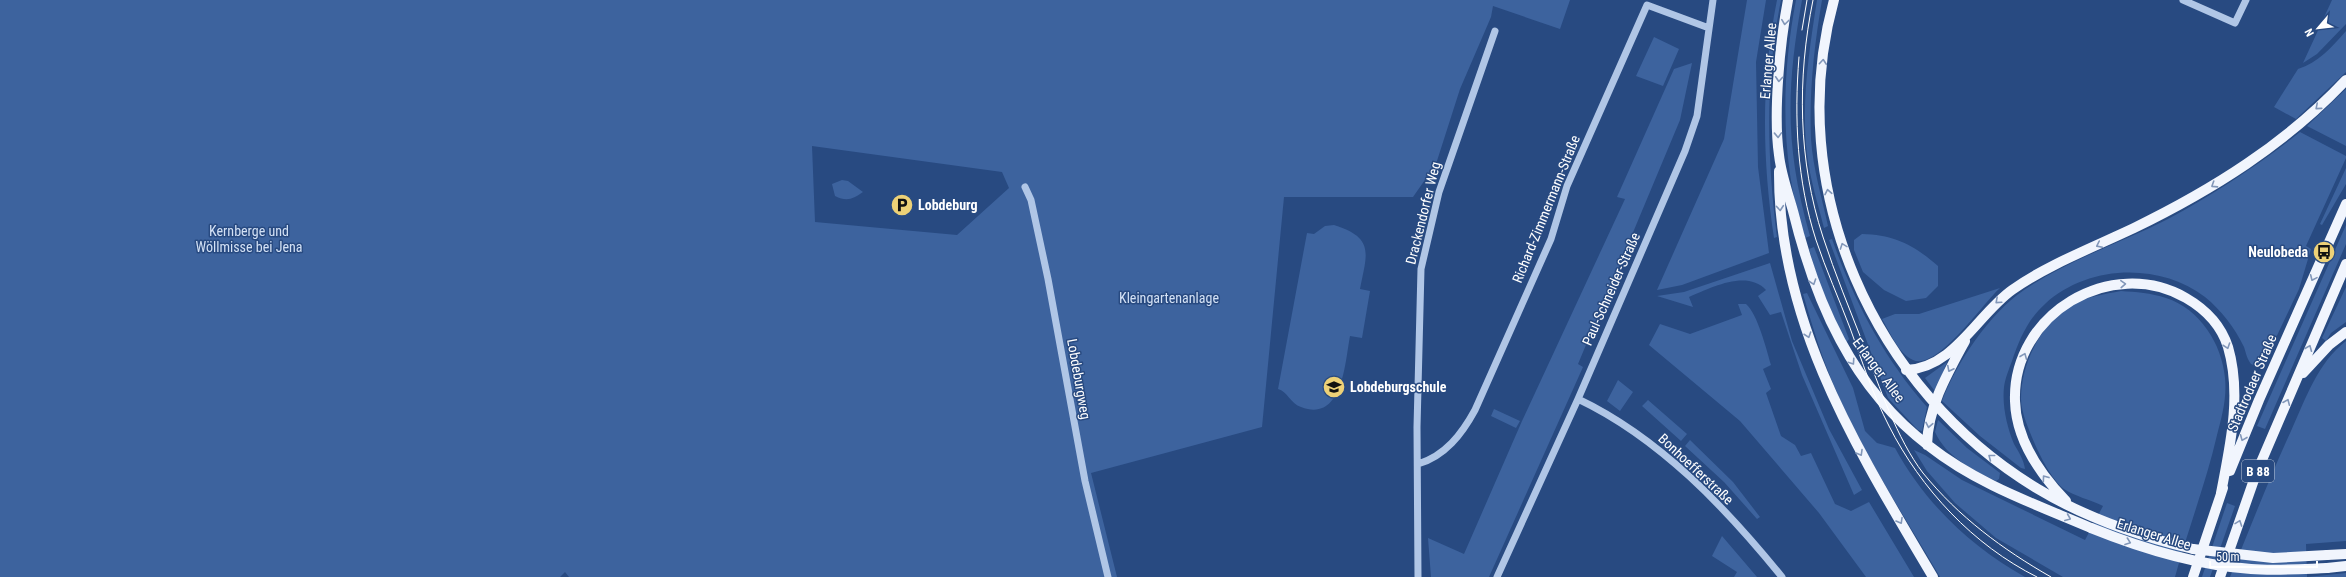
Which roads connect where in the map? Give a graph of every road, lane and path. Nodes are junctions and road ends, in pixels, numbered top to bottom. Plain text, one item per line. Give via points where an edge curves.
1 (1713, 0) edge
2 (1788, 0) edge
3 (1834, 0) edge
4 (2183, 0) edge
5 (2246, 0) edge
6 (1709, 28) junction
7 (1494, 31) dead end
8 (2346, 80) edge
9 (1779, 155) junction
10 (1025, 187) dead end
11 (2346, 204) edge
12 (2346, 264) edge
13 (2346, 332) edge
14 (1968, 335) junction
15 (1906, 370) junction
16 (2294, 384) junction
17 (1578, 399) junction
18 (1935, 405) junction
19 (1927, 445) junction
20 (1418, 464) junction
21 (2221, 493) junction
22 (2071, 507) junction
23 (2346, 554) edge
24 (2346, 566) edge
25 (1108, 577) edge
26 (1418, 577) edge
27 (1497, 577) edge
28 (1782, 577) edge
29 (1933, 577) edge
30 (2193, 577) edge
31 (2220, 577) edge

1 - 6 street, Paul-Schneider-Straße
2 -> 9 main road, Erlanger Allee via 1779,78
15 -> 3 main road, Erlanger Allee via 1882,333 1859,289 1838,234 1824,173 1820,124 1821,82
4 - 5 street via 2235,23
6 - 17 street, Paul-Schneider-Straße via 1697,116 1685,151
6 - 20 street, Richard-Zimmermann-Straße via 1647,5 1566,186 1550,239 1475,410 1465,428 1445,450
7 - 20 street, Drackendorfer Weg via 1439,192 1421,269
8 -> 14 main road via 2297,126 2251,161 2208,190 2171,210 2030,278 2000,300
9 -> 19 main road, Erlanger Allee via 1809,270 1837,336 1874,392 1899,420
9 -> 29 main road via 1778,186 1784,244 1805,327 1818,364 1855,445
10 - 25 street, Lobdeburgweg via 1048,279 1085,481
11 -> 21 main road, Stadtrodaer Straße / B 88 via 2258,400
16 -> 12 main road, B 88
13 - 16 main road via 2311,362
14 - 15 main road via 1931,365
14 -> 18 main road via 1944,380
15 - 18 main road, Erlanger Allee
31 -> 16 main road, B 88 via 2256,474
17 - 27 street, Paul-Schneider-Straße
17 - 28 street, Bonhoefferstraße via 1626,425 1670,460 1751,539
18 -> 19 main road via 1929,423
22 -> 18 main road, Erlanger Allee via 2039,490 1996,461
19 -> 24 main road, Erlanger Allee, bridge via 1987,483 2149,550 2210,564 2252,569
20 - 26 street, Drackendorfer Weg
22 -> 21 main road via 2051,486 2026,446 2017,418 2016,385 2026,352 2041,325 2050,315 2081,295 2114,284 2147,284 2180,295 2210,316 2220,330 2232,366 2235,401 2230,450
21 - 30 main road, Stadtrodaer Straße / B 88
22 - 23 main road, Erlanger Allee, bridge via 2154,539 2193,549 2273,558

